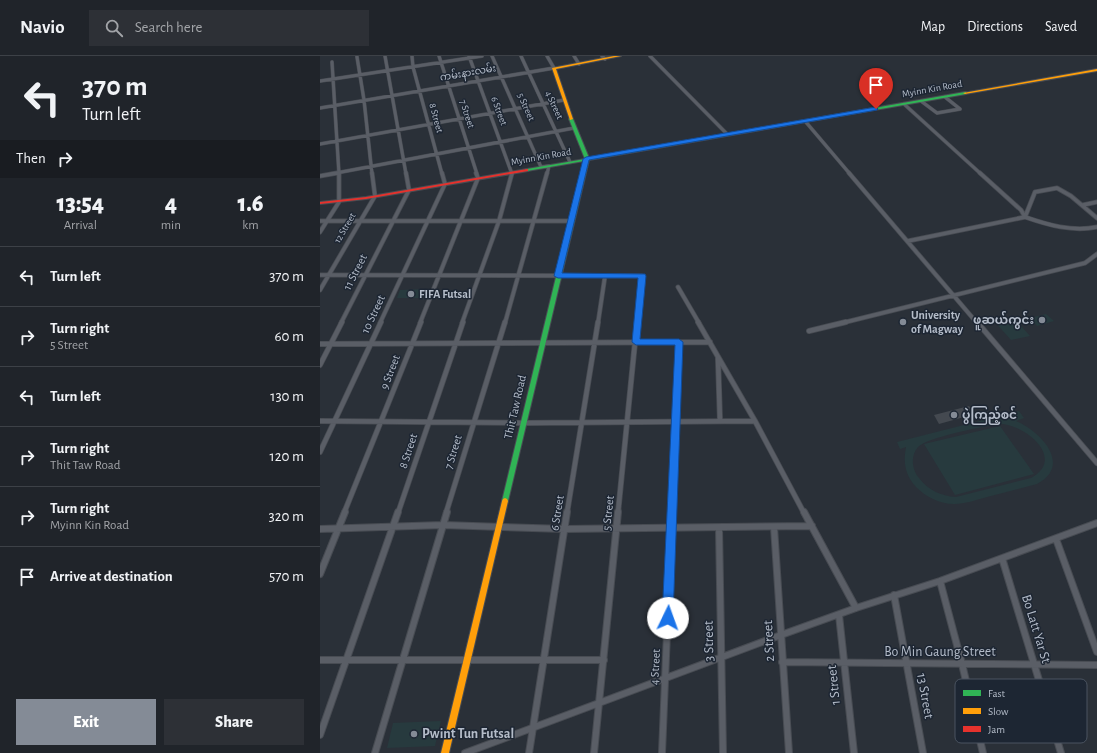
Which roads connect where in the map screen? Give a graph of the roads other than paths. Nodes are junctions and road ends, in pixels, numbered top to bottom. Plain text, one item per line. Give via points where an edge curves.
1 (385, 56) edge
2 (412, 56) edge
3 (439, 56) edge
4 (482, 56) edge
5 (492, 56) edge
6 (521, 56) edge
7 (547, 56) edge
8 (574, 56) edge
9 (619, 56) edge
10 (650, 56) edge
11 (357, 57) edge
12 (470, 57) edge
13 (604, 58) edge
14 (332, 62) dead end
15 (441, 62) junction
16 (579, 64) junction
17 (413, 66) junction
18 (554, 68) junction
19 (387, 70) junction
20 (1097, 70) edge
21 (529, 72) junction
22 (359, 75) junction
23 (501, 77) junction
24 (332, 79) junction
25 (320, 81) edge
26 (479, 81) junction
27 (448, 86) junction
28 (420, 91) junction
29 (392, 96) junction
30 (945, 97) junction
31 (364, 100) junction
32 (564, 100) junction
33 (922, 101) junction
34 (543, 104) junction
35 (904, 104) junction
36 (334, 106) junction
37 (320, 108) edge
38 (515, 109) junction
39 (490, 114) junction
40 (459, 119) junction
41 (805, 121) junction
42 (429, 124) junction
43 (574, 128) junction
44 (398, 130) junction
45 (556, 132) junction
46 (727, 134) junction
47 (367, 135) junction
48 (528, 137) junction
49 (336, 141) junction
50 (501, 142) junction
51 (320, 144) edge
52 (468, 148) junction
53 (437, 154) junction
54 (586, 159) junction
55 (404, 160) junction
56 (570, 162) junction
57 (371, 166) junction
58 (550, 166) junction
59 (541, 167) junction
60 (339, 172) junction
61 (512, 172) junction
62 (320, 176) edge
63 (478, 178) junction
64 (445, 184) junction
65 (409, 190) junction
66 (375, 196) junction
67 (339, 202) junction
68 (1097, 202) edge
69 (320, 204) edge
70 (1083, 205) junction
71 (1026, 217) junction
72 (1097, 218) edge
73 (320, 221) edge
74 (326, 221) junction
75 (360, 221) junction
76 (393, 221) junction
77 (427, 221) junction
78 (462, 221) junction
79 (499, 221) junction
80 (571, 221) junction
81 (533, 222) junction
82 (1097, 227) edge
83 (320, 232) edge
84 (908, 241) junction
85 (1097, 254) edge
86 (320, 275) edge
87 (328, 275) junction
88 (366, 275) junction
89 (402, 275) junction
90 (440, 275) junction
91 (481, 275) junction
92 (518, 275) junction
93 (558, 276) junction
94 (605, 276) junction
95 (678, 288) dead end
96 (320, 290) edge
97 (955, 296) junction
98 (809, 331) dead end
99 (636, 342) junction
100 (679, 342) junction
101 (710, 342) junction
102 (370, 343) junction
103 (412, 343) junction
104 (455, 343) junction
105 (499, 343) junction
106 (542, 343) junction
107 (594, 343) junction
108 (320, 344) edge
109 (331, 344) junction
110 (718, 356) junction
111 (320, 365) edge
112 (320, 421) edge
113 (334, 421) junction
114 (382, 421) junction
115 (428, 421) junction
116 (720, 421) junction
117 (755, 421) junction
118 (582, 422) junction
119 (628, 422) junction
120 (676, 422) junction
121 (473, 423) junction
122 (523, 423) junction
123 (320, 452) edge
124 (1097, 463) edge
125 (1097, 524) edge
126 (443, 525) junction
127 (499, 526) junction
128 (812, 526) junction
129 (393, 527) junction
130 (774, 527) junction
131 (338, 528) junction
132 (672, 528) junction
133 (719, 528) junction
134 (320, 529) edge
135 (565, 529) junction
136 (617, 529) junction
137 (1056, 539) junction
138 (1002, 558) junction
139 (320, 574) edge
140 (940, 581) junction
141 (894, 596) junction
142 (856, 608) junction
143 (839, 615) junction
144 (781, 635) junction
145 (1097, 652) edge
146 (721, 658) junction
147 (320, 660) edge
148 (347, 660) junction
149 (403, 660) junction
150 (467, 660) junction
151 (544, 660) junction
152 (604, 660) junction
153 (782, 662) junction
154 (844, 663) junction
155 (908, 663) junction
156 (962, 664) junction
157 (1034, 664) junction
158 (1097, 666) edge
159 (665, 678) junction
160 (966, 679) edge
161 (1038, 679) edge
162 (598, 704) junction
163 (533, 728) junction
164 (320, 735) edge
165 (981, 743) edge
166 (1057, 743) edge
167 (375, 753) edge
168 (445, 753) edge
169 (465, 753) edge
170 (529, 753) edge
171 (594, 753) edge
172 (662, 753) edge
173 (723, 753) edge
174 (789, 753) edge
175 (854, 753) edge
176 (923, 753) edge
177 (983, 753) edge
178 (1060, 753) edge

1 - 19 street
2 - 17 street, 8 Street
3 - 15 street, 7 Street
4 - 12 street
5 - 23 street, 5 Street
6 - 21 street, 4 Street
7 - 18 street
8 - 16 street
9 - 13 street, ကမ်းနားလမ်း
10 - 46 street
11 - 22 street
12 - 15 street
12 - 26 street, 6 Street
13 - 16 street, ကမ်းနားလမ်း
14 - 24 street
15 - 17 street
15 - 27 street, 7 Street
16 - 18 street, ကမ်းနားလမ်း
17 - 19 street
17 - 28 street, 8 Street
18 - 21 street, ကမ်းနားလမ်း
18 - 32 street
19 - 22 street
19 - 29 street
20 - 30 street, Myinn Kin Road
21 - 23 street, ကမ်းနားလမ်း
21 - 34 street, 4 Street
22 - 24 street
22 - 31 street
23 - 26 street, ကမ်းနားလမ်း
23 - 38 street, 5 Street
24 - 25 street
24 - 36 street
26 - 27 street, ကမ်းနားလမ်း
26 - 39 street, 6 Street
27 - 28 street, ကမ်းနားလမ်း
27 - 40 street, 7 Street
28 - 29 street, ကမ်းနားလမ်း
28 - 42 street, 8 Street
29 - 31 street, ကမ်းနားလမ်း
29 - 44 street
30 - 33 street, Myinn Kin Road
30 - 33 street via 960,109 937,113
31 - 36 street, ကမ်းနားလမ်း
31 - 47 street
32 - 34 street
32 - 43 street
33 - 35 street, Myinn Kin Road
34 - 38 street
34 - 45 street, 4 Street
35 - 41 street, Myinn Kin Road
35 - 71 street
36 - 37 street, ကမ်းနားလမ်း
36 - 49 street
38 - 39 street
38 - 48 street, 5 Street
39 - 40 street
39 - 50 street, 6 Street
40 - 42 street
40 - 52 street, 7 Street
41 - 46 street, Myinn Kin Road
41 - 84 street
42 - 44 street
42 - 53 street, 8 Street
43 - 45 street
43 - 54 street
44 - 47 street
44 - 55 street
45 - 48 street
45 - 56 street, 4 Street
46 - 54 street, Myinn Kin Road
47 - 49 street
47 - 57 street
48 - 50 street
48 - 59 street, 5 Street
49 - 51 street
49 - 60 street
50 - 52 street
50 - 61 street, 6 Street
52 - 53 street
52 - 63 street, 7 Street
53 - 55 street
53 - 64 street, 8 Street
54 - 56 street, Myinn Kin Road
54 - 80 street, Thit Taw Road
55 - 57 street
55 - 65 street
56 - 58 street, Myinn Kin Road
57 - 60 street
57 - 66 street
58 - 59 street
58 - 81 street, 7 Street
59 - 61 street, Myinn Kin Road
60 - 62 street
60 - 67 street
61 - 63 street, Myinn Kin Road
61 - 79 street, 8 Street
63 - 64 street, Myinn Kin Road
63 - 78 street, 9 Street
64 - 65 street, Myinn Kin Road
64 - 77 street, 10 Street
65 - 66 street, Myinn Kin Road
65 - 76 street, 11 Street
66 - 67 street, Myinn Kin Road
66 - 75 street, 12 Street
67 - 69 street, Myinn Kin Road
67 - 74 street
68 - 70 street
70 - 71 street via 1057,188 1042,190 1035,192
70 - 72 street
71 - 82 street via 1080,230
71 - 84 street
73 - 74 street
74 - 75 street
74 - 83 street
75 - 76 street
75 - 87 street, 12 Street
76 - 77 street
76 - 88 street, 11 Street
77 - 78 street
77 - 89 street, 10 Street
78 - 79 street
78 - 90 street, 9 Street
79 - 81 street
79 - 91 street, 8 Street
80 - 81 street
80 - 93 street, Thit Taw Road
81 - 92 street, 7 Street
84 - 97 street
85 - 97 street via 1085,263
86 - 87 street
87 - 88 street
87 - 96 street, 12 Street
88 - 89 street
88 - 109 street, 11 Street
89 - 90 street
89 - 102 street, 10 Street
90 - 91 street
90 - 103 street, 9 Street
91 - 92 street
91 - 104 street, 8 Street
92 - 93 street
92 - 105 street, 7 Street
93 - 94 street
93 - 106 street, Thit Taw Road
94 - 99 street, 5 Street via 642,276
94 - 107 street, 6 Street
95 - 101 street
97 - 98 street
97 - 124 street
99 - 100 street
99 - 107 street
99 - 119 street, 5 Street
100 - 101 street
100 - 120 street, 4 Street
101 - 110 street
102 - 103 street
102 - 109 street
102 - 113 street, 10 Street
103 - 104 street
103 - 114 street, 9 Street
104 - 105 street
104 - 115 street, 8 Street
105 - 106 street
105 - 121 street, 7 Street
106 - 107 street
106 - 122 street, Thit Taw Road
107 - 118 street, 6 Street
108 - 109 street
109 - 111 street, 11 Street
110 - 116 street
110 - 117 street
112 - 113 street
113 - 114 street
113 - 123 street, 10 Street
114 - 115 street
114 - 131 street, 9 Street
115 - 121 street
115 - 129 street, 8 Street
116 - 117 street
116 - 120 street
117 - 128 street
118 - 119 street
118 - 122 street
118 - 135 street, 6 Street
119 - 120 street
119 - 136 street, 5 Street
120 - 132 street, 4 Street
121 - 122 street
121 - 126 street, 7 Street
122 - 127 street, Thit Taw Road
125 - 137 street
126 - 127 street
126 - 129 street
126 - 149 street, 7 Street
127 - 135 street
127 - 150 street, Thit Taw Road
128 - 130 street
128 - 142 street
129 - 131 street
129 - 148 street, 8 Street
130 - 133 street
130 - 144 street, 2 Street
131 - 134 street
131 - 139 street, 9 Street
132 - 133 street
132 - 136 street
132 - 159 street, 4 Street
133 - 146 street, 3 Street
135 - 136 street
135 - 151 street, 6 Street
136 - 152 street, 5 Street
137 - 138 street
137 - 145 street
138 - 140 street
138 - 157 street, Bo Latt Yar St
140 - 141 street
140 - 156 street
141 - 142 street
141 - 155 street, 13 Street
142 - 143 street
143 - 144 street
143 - 154 street, 1 Street
144 - 146 street
144 - 153 street, 2 Street
146 - 159 street
146 - 173 street, 3 Street
147 - 148 street
148 - 149 street
148 - 164 street, 8 Street
149 - 150 street
149 - 167 street, 7 Street
150 - 151 street
150 - 168 street, Thit Taw Road
151 - 152 street
151 - 163 street, 6 Street
152 - 162 street, 5 Street
153 - 154 street, Bo Min Gaung Street
153 - 174 street, 2 Street
154 - 155 street, Bo Min Gaung Street
154 - 175 street, 1 Street
155 - 156 street, Bo Min Gaung Street
155 - 176 street, 13 Street
156 - 157 street, Bo Min Gaung Street
156 - 160 street
157 - 158 street, Bo Min Gaung Street
157 - 161 street, Bo Latt Yar St
159 - 162 street
159 - 172 street, 4 Street
162 - 163 street
162 - 171 street, 5 Street
163 - 169 street
163 - 170 street, 6 Street
165 - 177 street
166 - 178 street, Bo Latt Yar St

